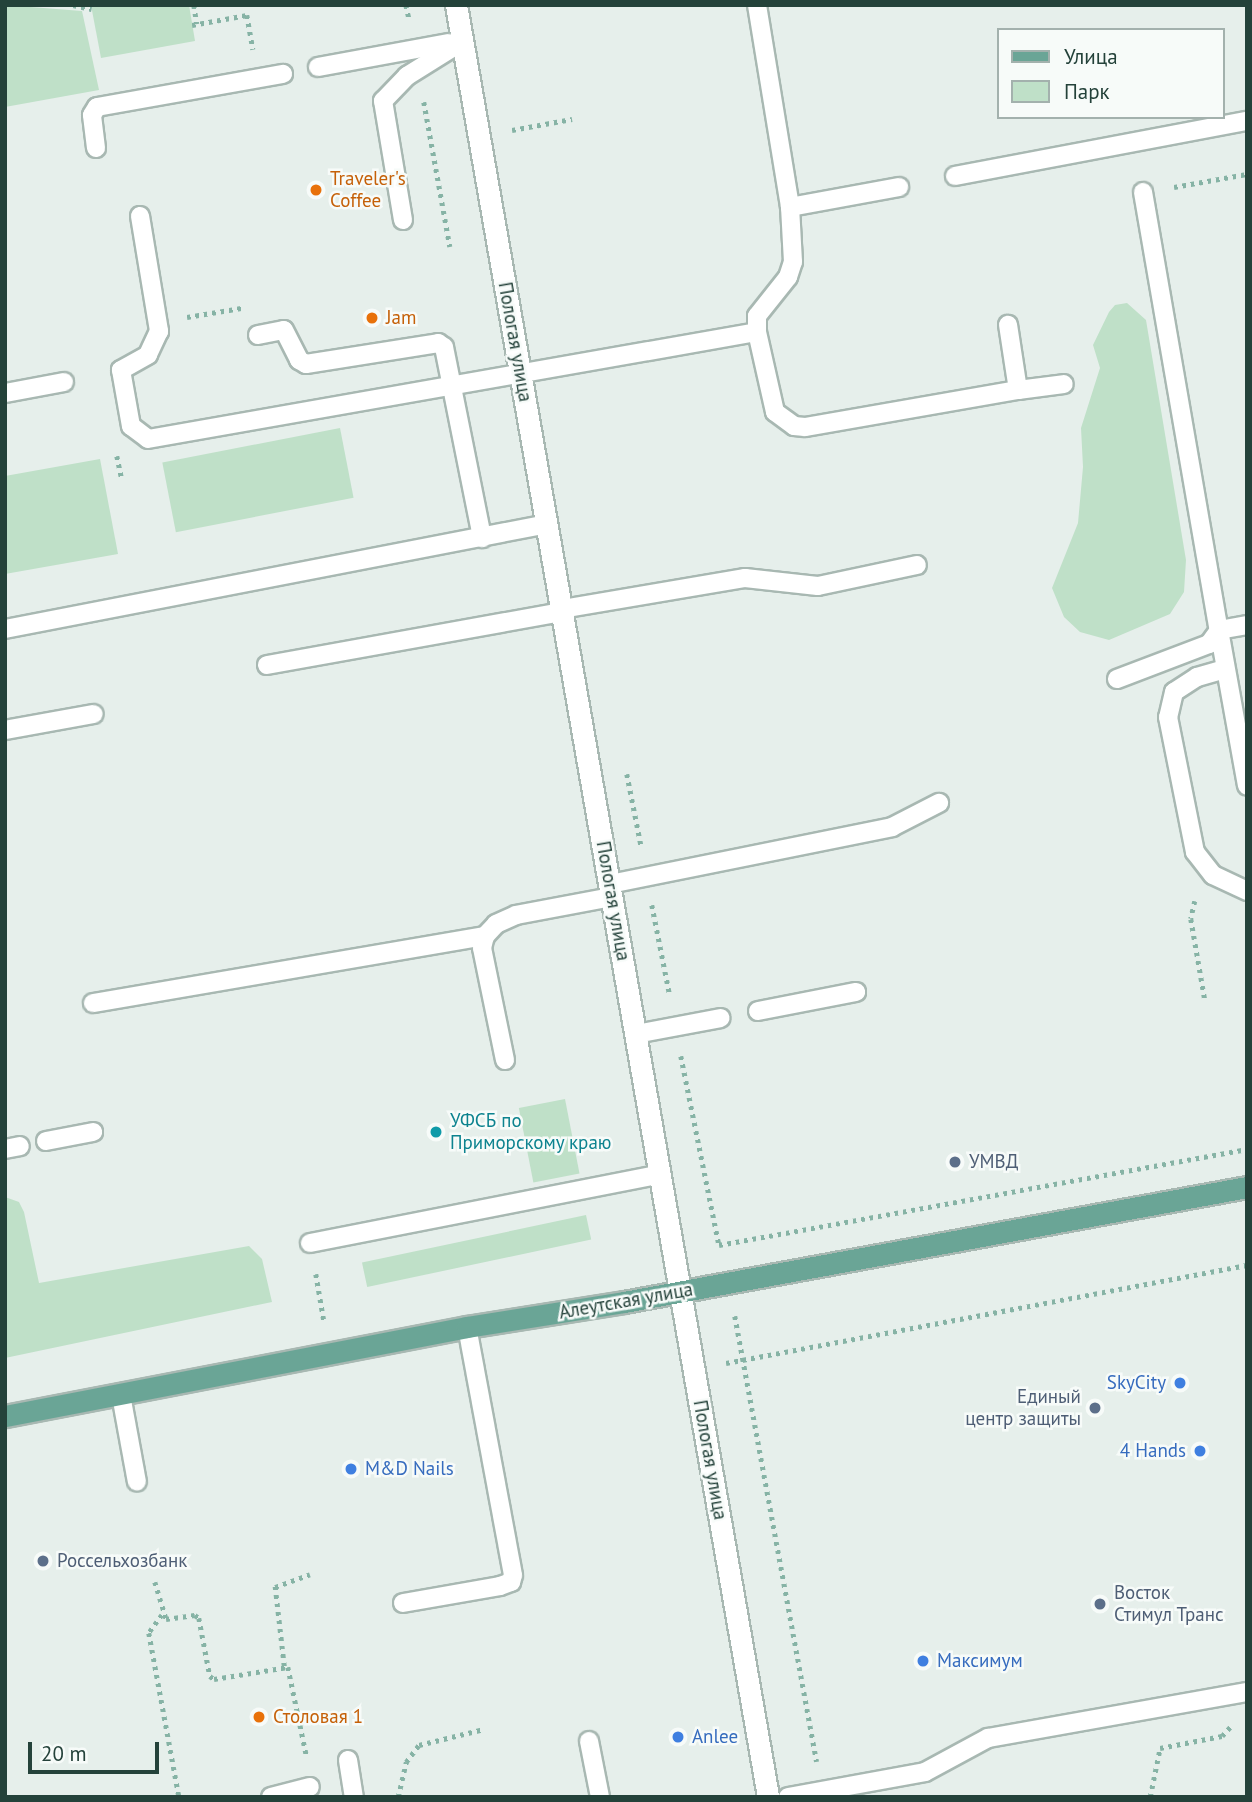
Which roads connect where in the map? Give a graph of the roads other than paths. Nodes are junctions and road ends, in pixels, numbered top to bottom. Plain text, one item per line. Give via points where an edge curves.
1 (456, 5) edge
2 (757, 5) edge
3 (463, 41) junction
4 (416, 59) junction
5 (318, 67) dead end
6 (283, 74) dead end
7 (1247, 121) edge
8 (96, 148) dead end
9 (955, 176) dead end
10 (899, 187) dead end
11 (1143, 192) road end
12 (790, 207) junction
13 (140, 216) dead end
14 (403, 220) dead end
15 (1008, 325) dead end
16 (757, 332) junction
17 (258, 335) road end
18 (521, 374) junction
19 (64, 382) dead end
20 (1065, 384) dead end
21 (453, 386) junction
22 (1018, 390) junction
23 (5, 393) edge
24 (547, 524) junction
25 (482, 538) junction
26 (917, 565) dead end
27 (562, 610) junction
28 (1247, 625) edge
29 (5, 629) edge
30 (1219, 630) junction
31 (267, 665) dead end
32 (1225, 669) junction
33 (1117, 679) dead end
34 (94, 713) dead end
35 (5, 730) edge
36 (1247, 786) edge
37 (939, 803) dead end
38 (610, 890) junction
39 (1247, 891) edge
40 (485, 936) junction
41 (856, 992) dead end
42 (93, 1003) dead end
43 (758, 1011) dead end
44 (721, 1018) dead end
45 (636, 1034) junction
46 (505, 1060) dead end
47 (93, 1132) dead end
48 (46, 1141) dead end
49 (660, 1174) junction
50 (1247, 1187) edge
51 (310, 1243) road end
52 (681, 1292) junction
53 (467, 1326) junction
54 (121, 1395) junction
55 (5, 1416) edge
56 (137, 1482) dead end
57 (403, 1603) dead end
58 (1247, 1692) edge
59 (589, 1741) dead end
60 (348, 1760) dead end
61 (310, 1787) road end
62 (273, 1797) edge
63 (354, 1797) edge
64 (600, 1797) edge
65 (768, 1797) edge
66 (788, 1797) edge

1 - 3 main road, Пологая улица
2 - 12 lane
3 - 4 lane
3 - 18 main road, Пологая улица
4 - 5 lane
4 - 14 lane via 383,101
6 - 8 lane via 97,107 92,115
7 - 9 lane
10 - 12 lane
11 - 30 lane
12 - 16 lane via 793,262 788,277 757,316
13 - 21 lane via 159,321 156,344 148,355 121,370 131,426 148,439
15 - 22 lane
16 - 18 lane
16 - 22 lane via 775,412 794,426
17 - 21 lane via 285,330 306,364 438,342 447,356
18 - 21 lane
18 - 24 main road, Пологая улица
19 - 23 lane
20 - 22 lane
21 - 25 lane
24 - 25 lane
24 - 27 main road, Пологая улица
25 - 29 lane
26 - 27 lane via 818,586 745,578
27 - 31 lane
27 - 38 main road, Пологая улица
28 - 30 lane
30 - 32 lane
30 - 33 lane via 1209,644
32 - 36 lane
32 - 39 lane via 1182,685 1168,702 1195,852 1213,875
34 - 35 lane
37 - 38 lane via 892,827 647,876
38 - 40 lane via 516,915 496,924
38 - 45 main road, Пологая улица
40 - 42 lane
40 - 46 lane via 482,948
41 - 43 lane
44 - 45 lane
45 - 49 main road, Пологая улица
47 - 48 lane
49 - 51 lane
49 - 52 main road, Пологая улица
50 - 52 main road, Алеутская улица
52 - 53 main road, Алеутская улица
52 - 65 main road, Пологая улица
53 - 54 main road, Алеутская улица
53 - 57 lane via 513,1575 511,1582 500,1586
54 - 55 main road, Алеутская улица
54 - 56 lane
58 - 66 lane via 988,1738 925,1772
59 - 64 lane
60 - 63 lane
61 - 62 lane

